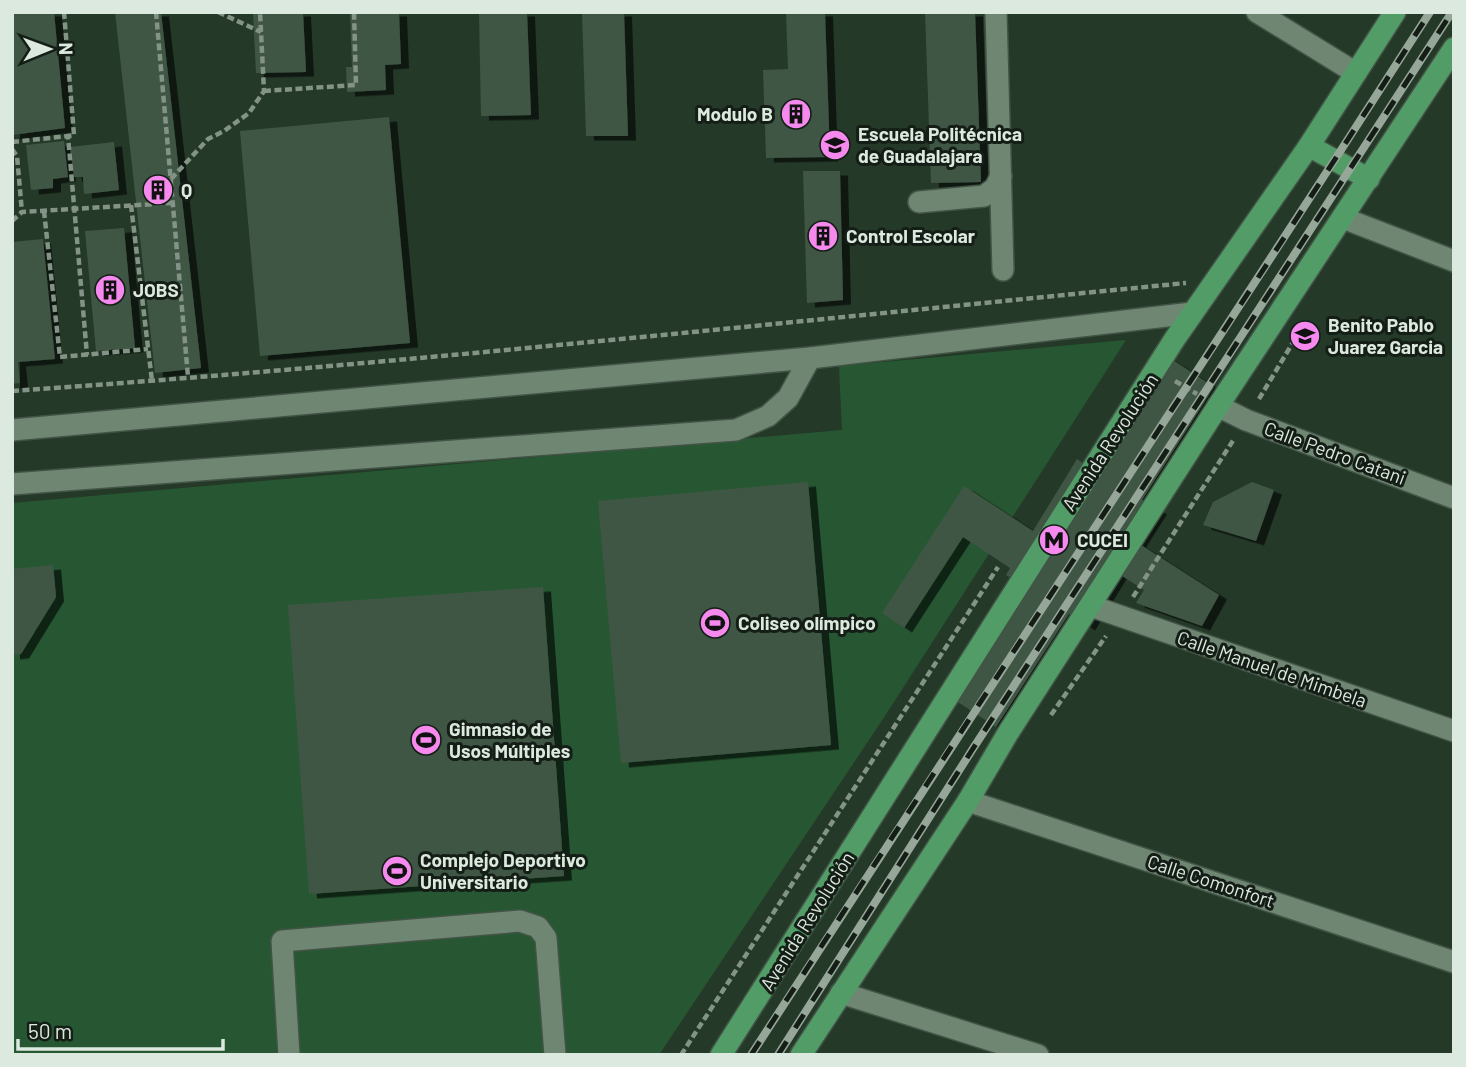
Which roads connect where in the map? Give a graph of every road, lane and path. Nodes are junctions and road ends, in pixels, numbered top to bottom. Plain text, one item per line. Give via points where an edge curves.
1 (64, 12) edge
2 (156, 12) edge
3 (218, 12) edge
4 (260, 12) edge
5 (354, 12) edge
6 (996, 12) edge
7 (1257, 12) edge
8 (1395, 12) edge
9 (261, 32) junction
10 (1454, 48) edge
11 (1356, 73) junction
12 (264, 91) junction
13 (68, 136) junction
14 (12, 142) edge
15 (1309, 146) junction
16 (12, 149) edge
17 (1001, 176) junction
18 (1369, 179) junction
19 (170, 180) junction
20 (919, 201) dead end
21 (172, 203) junction
22 (131, 205) junction
23 (74, 209) junction
24 (44, 211) junction
25 (22, 212) junction
26 (1343, 219) junction
27 (12, 221) edge
28 (1454, 261) edge
29 (1003, 270) dead end
30 (1187, 283) dead end
31 (1192, 313) junction
32 (148, 349) junction
33 (87, 355) junction
34 (810, 358) junction
35 (1156, 369) junction
36 (188, 377) junction
37 (152, 381) junction
38 (12, 391) edge
39 (1218, 406) junction
40 (12, 430) edge
41 (12, 484) edge
42 (1454, 498) edge
43 (1091, 606) junction
44 (1454, 731) edge
45 (968, 801) junction
46 (1454, 962) edge
47 (841, 993) junction
48 (289, 1055) edge
49 (555, 1055) edge
50 (721, 1055) edge
51 (801, 1055) edge
52 (1038, 1055) edge

1 - 13 path via 74,135
2 - 19 path
3 - 9 path
4 - 9 path
5 - 12 path via 356,85
6 - 17 street
7 - 11 street
8 - 11 main road, Avenida Revolución
9 - 12 path
10 - 18 main road
11 - 15 main road, Avenida Revolución
12 - 19 path via 248,113 208,139
13 - 14 path
13 - 23 path
15 - 18 main road
15 - 31 main road, Avenida Revolución
16 - 25 path via 17,156
17 - 20 street via 985,196
17 - 29 street
18 - 26 main road
19 - 21 path
21 - 22 path
21 - 36 path
22 - 23 path
22 - 32 path
23 - 24 path
23 - 33 path
24 - 25 path
24 - 33 path via 60,357
25 - 27 path
26 - 28 street
26 - 39 main road
30 - 36 path
31 - 34 street
31 - 35 main road, Avenida Revolución
32 - 33 path
32 - 37 path
34 - 40 street
34 - 41 street via 788,398 768,416 736,430
35 - 39 path
35 - 50 main road, Avenida Revolución
36 - 37 path
37 - 38 path
39 - 42 street, Calle Pedro Catani
39 - 43 main road
43 - 44 street, Calle Manuel de Mimbela
43 - 45 main road
45 - 46 street, Calle Comonfort
45 - 47 main road
47 - 51 main road
47 - 52 street
48 - 49 street via 282,941 520,921 538,927 546,938

